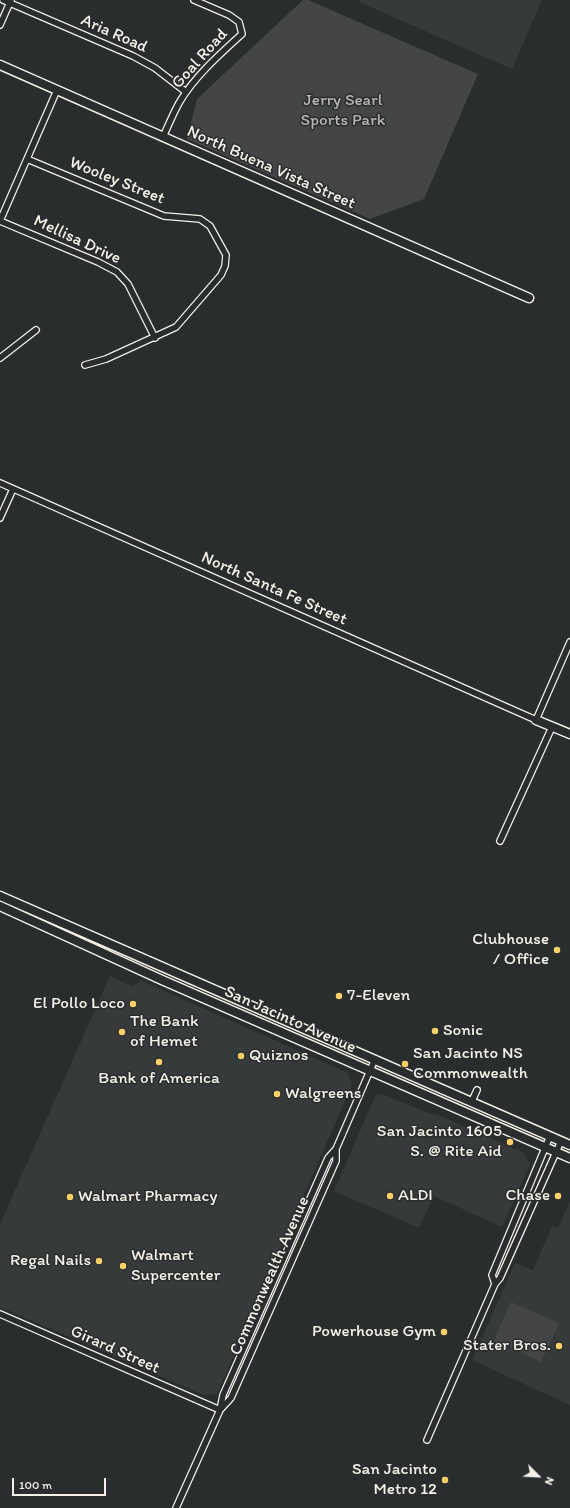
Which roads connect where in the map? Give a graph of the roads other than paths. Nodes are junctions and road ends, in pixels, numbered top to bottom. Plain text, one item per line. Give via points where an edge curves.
1 (3, 0) edge
2 (194, 0) edge
3 (10, 1) edge
4 (0, 25) edge
5 (0, 65) edge
6 (57, 90) junction
7 (186, 92) junction
8 (163, 137) junction
9 (27, 159) junction
10 (0, 221) edge
11 (529, 298) dead end
12 (36, 330) dead end
13 (155, 338) junction
14 (0, 358) edge
15 (86, 365) dead end
16 (0, 483) edge
17 (13, 489) junction
18 (0, 518) edge
19 (570, 642) edge
20 (536, 720) junction
21 (552, 727) junction
22 (570, 734) edge
23 (500, 841) dead end
24 (0, 896) edge
25 (0, 906) edge
26 (233, 1011) junction
27 (291, 1024) junction
28 (375, 1059) junction
29 (371, 1071) junction
30 (478, 1090) dead end
31 (472, 1101) junction
32 (550, 1136) junction
33 (561, 1141) junction
34 (570, 1145) edge
35 (545, 1146) junction
36 (336, 1149) junction
37 (556, 1152) junction
38 (570, 1158) edge
39 (495, 1284) junction
40 (0, 1314) edge
41 (220, 1410) junction
42 (427, 1440) dead end
43 (176, 1508) edge

1 - 3 street, Aria Road
2 - 7 street, Goal Road via 239,22 242,34
3 - 4 street
3 - 7 street, Aria Road via 133,56
5 - 6 main road, North Buena Vista Street
6 - 8 main road, North Buena Vista Street
6 - 9 street
7 - 8 street, Goal Road
8 - 11 main road, North Buena Vista Street
9 - 10 street
9 - 13 street, Wooley Street via 164,216 200,219 210,226 226,255 226,266 176,327
10 - 13 street, Mellisa Drive via 117,272 128,284
12 - 14 street
13 - 15 street
16 - 17 street, North Santa Fe Street
17 - 18 street
17 - 20 street, North Santa Fe Street
19 - 20 street
20 - 21 main road
21 - 22 main road
21 - 23 street
24 - 27 main road, San Jacinto Avenue
25 - 26 main road, San Jacinto Avenue
26 - 27 main road via 236,1007 241,1007 281,1024
26 - 29 main road, San Jacinto Avenue
27 - 28 main road, San Jacinto Avenue
28 - 29 street, Commonwealth Avenue
28 - 31 main road, San Jacinto Avenue
29 - 35 main road, San Jacinto Avenue
29 - 36 street, Commonwealth Avenue
30 - 31 street
31 - 32 main road, San Jacinto Avenue
32 - 33 main road, San Jacinto Avenue
32 - 35 street
33 - 34 main road, San Jacinto Avenue
33 - 37 street
35 - 37 main road, San Jacinto Avenue
35 - 39 street via 492,1276
36 - 41 street, Commonwealth Avenue via 328,1158 222,1395
36 - 41 street, Commonwealth Avenue via 336,1161 276,1297 231,1398
37 - 38 main road, San Jacinto Avenue
37 - 39 street via 500,1278
39 - 42 street
40 - 41 street, Girard Street
41 - 43 street, Commonwealth Avenue

